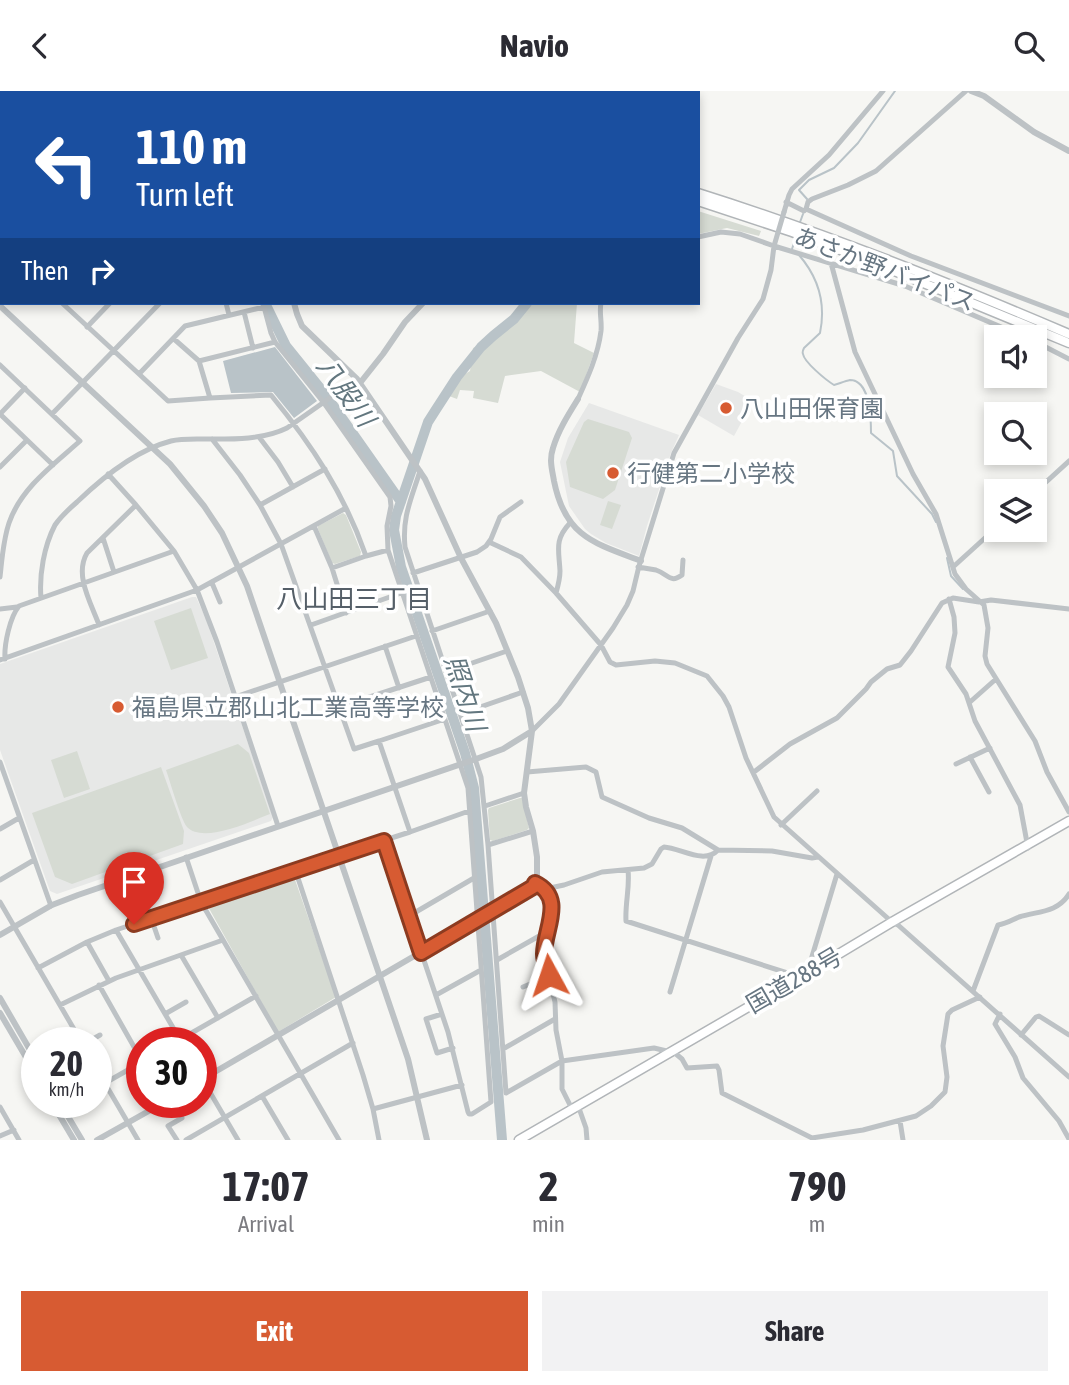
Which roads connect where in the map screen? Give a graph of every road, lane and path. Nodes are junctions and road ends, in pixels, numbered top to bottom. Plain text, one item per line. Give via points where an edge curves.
1 (883, 91) edge
2 (966, 91) edge
3 (971, 91) edge
4 (981, 92) edge
5 (1069, 151) edge
6 (700, 194) edge
7 (700, 202) edge
8 (786, 202) junction
9 (806, 209) junction
10 (700, 237) edge
11 (774, 246) junction
12 (831, 263) junction
13 (64, 305) edge
14 (108, 305) edge
15 (158, 305) edge
16 (226, 305) edge
17 (264, 305) edge
18 (295, 305) edge
19 (422, 305) edge
20 (601, 305) edge
21 (0, 306) edge
22 (244, 312) junction
23 (229, 315) junction
24 (1069, 316) edge
25 (996, 325) edge
26 (87, 327) junction
27 (1069, 334) edge
28 (174, 339) junction
29 (275, 342) junction
30 (1069, 345) edge
31 (253, 348) junction
32 (1047, 348) edge
33 (113, 351) junction
34 (1069, 359) edge
35 (199, 361) junction
36 (0, 365) edge
37 (139, 374) junction
38 (358, 381) junction
39 (84, 383) junction
40 (25, 388) junction
41 (210, 398) junction
42 (578, 399) joint
43 (324, 403) junction
44 (0, 414) edge
45 (52, 414) junction
46 (294, 423) junction
47 (259, 437) junction
48 (212, 439) junction
49 (27, 440) junction
50 (153, 448) junction
51 (1069, 461) edge
52 (53, 465) junction
53 (0, 467) edge
54 (326, 469) junction
55 (420, 471) junction
56 (108, 474) junction
57 (1047, 481) edge
58 (293, 487) junction
59 (521, 502) dead end
60 (136, 505) junction
61 (260, 505) junction
62 (346, 507) junction
63 (0, 522) edge
64 (570, 523) junction
65 (9, 524) junction
66 (314, 526) junction
67 (103, 538) junction
68 (984, 539) edge
69 (489, 542) junction
70 (281, 544) junction
71 (388, 550) junction
72 (174, 551) junction
73 (366, 556) junction
74 (461, 558) junction
75 (683, 559) dead end
76 (640, 564) junction
77 (953, 567) junction
78 (239, 568) junction
79 (332, 568) junction
80 (114, 572) junction
81 (413, 573) junction
82 (0, 577) edge
83 (83, 583) junction
84 (212, 583) junction
85 (197, 590) junction
86 (401, 593) junction
87 (556, 593) junction
88 (41, 598) junction
89 (949, 599) junction
90 (982, 601) junction
91 (220, 602) dead end
92 (17, 607) junction
93 (0, 609) edge
94 (1069, 609) edge
95 (490, 611) junction
96 (346, 613) junction
97 (99, 625) junction
98 (311, 625) junction
99 (432, 631) junction
100 (416, 636) junction
101 (601, 645) junction
102 (385, 646) junction
103 (507, 651) junction
104 (2, 659) edge
105 (325, 667) junction
106 (446, 672) junction
107 (432, 677) junction
108 (996, 680) junction
109 (280, 683) junction
110 (399, 688) junction
111 (523, 692) junction
112 (235, 697) junction
113 (970, 702) junction
114 (340, 708) junction
115 (460, 714) junction
116 (445, 719) junction
117 (532, 731) junction
118 (379, 741) junction
119 (990, 748) junction
120 (970, 757) junction
121 (476, 759) junction
122 (0, 762) edge
123 (460, 764) junction
124 (956, 764) dead end
125 (527, 772) junction
126 (754, 772) junction
127 (394, 787) junction
128 (817, 791) dead end
129 (989, 792) dead end
130 (524, 793) junction
131 (485, 806) junction
132 (323, 811) junction
133 (469, 811) junction
134 (1069, 812) edge
135 (19, 818) junction
136 (1069, 822) edge
137 (781, 825) junction
138 (278, 826) junction
139 (0, 829) edge
140 (533, 831) junction
141 (410, 832) junction
142 (384, 841) junction
143 (488, 845) junction
144 (1027, 847) junction
145 (719, 850) junction
146 (338, 855) junction
147 (711, 856) junction
148 (186, 857) junction
149 (818, 857) junction
150 (34, 860) junction
151 (295, 869) junction
152 (628, 870) junction
153 (136, 874) junction
154 (837, 874) junction
155 (474, 879) junction
156 (0, 880) edge
157 (535, 883) junction
158 (545, 889) junction
159 (1069, 894) edge
160 (0, 902) edge
161 (201, 902) junction
162 (51, 906) junction
163 (493, 911) junction
164 (409, 916) junction
165 (151, 919) junction
166 (477, 920) junction
167 (895, 923) junction
168 (14, 927) junction
169 (117, 930) junction
170 (548, 931) junction
171 (0, 935) edge
172 (158, 938) dead end
173 (223, 940) junction
174 (686, 940) junction
175 (87, 942) junction
176 (421, 953) junction
177 (181, 955) junction
178 (497, 960) junction
179 (38, 968) junction
180 (139, 969) junction
181 (481, 970) junction
182 (549, 975) junction
183 (804, 975) junction
184 (380, 978) junction
185 (109, 981) junction
186 (99, 985) junction
187 (523, 987) dead end
188 (973, 991) junction
189 (670, 992) dead end
190 (436, 995) junction
191 (256, 996) junction
192 (0, 997) edge
193 (980, 997) junction
194 (339, 1000) junction
195 (186, 1002) dead end
196 (60, 1005) junction
197 (0, 1013) edge
198 (165, 1014) junction
199 (442, 1014) junction
200 (1000, 1014) junction
201 (218, 1018) junction
202 (555, 1019) junction
203 (74, 1027) edge
204 (172, 1027) edge
205 (203, 1027) edge
206 (126, 1033) edge
207 (21, 1034) edge
208 (1021, 1035) junction
209 (1069, 1035) edge
210 (278, 1036) junction
211 (353, 1043) junction
212 (453, 1048) junction
213 (21, 1049) edge
214 (503, 1049) junction
215 (674, 1053) junction
216 (562, 1061) junction
217 (217, 1071) edge
218 (300, 1074) junction
219 (1069, 1077) edge
220 (462, 1085) junction
221 (112, 1095) edge
222 (262, 1096) junction
223 (418, 1097) junction
224 (217, 1104) edge
225 (0, 1107) edge
226 (373, 1109) junction
227 (576, 1110) junction
228 (61, 1118) edge
229 (69, 1118) edge
230 (137, 1118) edge
231 (181, 1118) edge
232 (225, 1118) junction
233 (900, 1121) junction
234 (128, 1123) junction
235 (13, 1130) junction
236 (0, 1136) edge
237 (812, 1139) edge
238 (1069, 1139) edge
239 (19, 1140) edge
240 (74, 1140) edge
241 (82, 1140) edge
242 (97, 1140) edge
243 (138, 1140) edge
244 (177, 1140) edge
245 (187, 1140) edge
246 (238, 1140) edge
247 (288, 1140) edge
248 (339, 1140) edge
249 (379, 1140) edge
250 (426, 1140) edge
251 (519, 1140) edge
252 (528, 1140) edge
253 (587, 1140) edge
254 (903, 1140) edge

1 - 8 street via 830,155 795,186
2 - 9 street via 876,171 812,199
3 - 4 street
4 - 5 street via 1034,132
6 - 27 highway, あさか野バイパス via 884,258
7 - 30 highway, あさか野バイパス via 870,261
8 - 9 street
8 - 11 street, bridge
9 - 24 street via 911,256
10 - 11 street via 731,232
11 - 12 street
11 - 76 street via 763,299 674,453
12 - 25 street via 905,286
12 - 77 street via 855,352 936,514
13 - 26 street
14 - 26 street
15 - 33 street
16 - 23 street
17 - 22 street
17 - 29 street
18 - 38 street via 302,326
19 - 38 street
20 - 42 street via 597,348
21 - 39 street
22 - 23 street
22 - 31 street
23 - 28 street via 186,327
26 - 33 street
28 - 35 street
28 - 37 street
29 - 31 street
29 - 43 street
31 - 35 street
32 - 34 street
33 - 37 street
33 - 39 street
35 - 41 street
36 - 40 street
37 - 41 street via 168,401
38 - 43 street
38 - 55 street
39 - 45 street
39 - 50 street
40 - 44 street
40 - 45 street
41 - 46 street via 271,395
42 - 64 street via 550,460 558,501
43 - 46 street
43 - 71 street via 390,497
44 - 49 street
45 - 52 street via 80,441
46 - 47 street
46 - 54 street
47 - 48 street
47 - 58 street
48 - 50 street via 171,441
48 - 61 street
49 - 52 street
49 - 53 street
50 - 56 street
50 - 78 street via 204,506
51 - 57 street
52 - 65 street via 30,486
54 - 58 street
54 - 62 street
55 - 74 street
55 - 81 street via 404,523
56 - 60 street
56 - 88 street via 57,523 45,556
58 - 61 street
59 - 69 street via 499,518
60 - 67 street
60 - 72 street
61 - 70 street
62 - 66 street
62 - 73 street
63 - 65 street
64 - 76 street via 586,537
64 - 87 street via 558,544
65 - 82 street
66 - 70 street
66 - 79 street
67 - 80 street
67 - 83 street via 82,561
68 - 77 street
69 - 74 street
69 - 87 street via 521,557
70 - 78 street
70 - 98 street
71 - 73 street
71 - 86 street
72 - 80 street
72 - 85 street
73 - 79 street
74 - 81 street
74 - 95 street
75 - 76 street via 682,575 677,579
76 - 101 street via 630,598
77 - 90 street via 966,589
78 - 84 street
78 - 109 street
79 - 96 street
80 - 83 street
81 - 99 street
83 - 88 street
83 - 97 street
84 - 85 street
84 - 91 street
85 - 97 street
85 - 112 street
86 - 96 street
86 - 100 street
87 - 101 street
88 - 92 street
89 - 90 street
89 - 113 street via 955,633 948,665
89 - 126 street via 900,665 871,682 836,718 790,744
90 - 94 street
90 - 108 street via 988,628 986,661
92 - 93 street
92 - 104 street
95 - 99 street
95 - 103 street
96 - 98 street
97 - 104 street
98 - 105 street
99 - 106 street
100 - 102 street
100 - 107 street
101 - 117 street via 559,704
101 - 126 street via 615,665 675,663 705,674 726,701
102 - 105 street
102 - 110 street
103 - 106 street
103 - 111 street
105 - 109 street
105 - 114 street
106 - 115 street
107 - 110 street
107 - 116 street
108 - 113 street
108 - 134 street via 1035,741
109 - 112 street
109 - 132 street
110 - 114 street
111 - 115 street
111 - 117 street
112 - 138 street
113 - 119 street
114 - 118 street via 354,749
115 - 121 street
116 - 118 street
116 - 123 street
117 - 121 street
117 - 125 street
118 - 127 street
119 - 120 street
119 - 144 street via 1021,808
120 - 124 street
120 - 129 street
121 - 123 street
121 - 131 street
122 - 135 street
123 - 127 street
123 - 133 street
125 - 130 street
125 - 145 street via 586,768 596,772 602,797 682,828
126 - 137 street
127 - 132 street
127 - 141 street
128 - 137 street
130 - 131 street
130 - 140 street
131 - 143 street
132 - 138 street
132 - 146 street
133 - 141 street
133 - 155 street
135 - 139 street
135 - 150 street
136 - 144 highway, 国道288号
137 - 149 street
138 - 148 street
140 - 143 street
140 - 157 street via 538,868
141 - 142 street
142 - 146 street
142 - 164 street
143 - 163 street
144 - 167 highway, 国道288号
145 - 147 street
145 - 149 street
146 - 151 street
146 - 184 street
147 - 152 street via 666,847 650,866
147 - 174 street
148 - 153 street
148 - 161 street
149 - 154 street
150 - 156 street
150 - 162 street
151 - 161 street
151 - 194 street
152 - 158 street via 601,872
152 - 174 street via 626,921
153 - 162 street
153 - 165 street
154 - 167 street
154 - 183 street
155 - 164 street
155 - 166 street
157 - 158 street
157 - 163 street
158 - 170 street via 552,909
159 - 188 street via 1056,908 998,925
160 - 168 street
161 - 165 street
161 - 173 street
162 - 168 street
163 - 166 street
163 - 178 street
164 - 176 street
165 - 169 street
165 - 172 street
166 - 176 street
166 - 181 street
167 - 183 highway, 国道288号
167 - 188 street
167 - 215 highway, 国道288号
168 - 171 street
168 - 179 street
169 - 175 street
169 - 180 street
170 - 178 street
170 - 182 street via 544,955
173 - 177 street
173 - 191 street
174 - 183 street
174 - 189 street
175 - 179 street
175 - 185 street
176 - 184 street
176 - 190 street
177 - 180 street
177 - 201 street
178 - 214 street
179 - 196 street
180 - 185 street
180 - 198 street
181 - 190 street
181 - 220 street via 491,1102 469,1114
182 - 187 street
182 - 202 street
183 - 215 highway, 国道288号
184 - 194 street
184 - 223 street
185 - 186 street
186 - 196 street
186 - 206 street
188 - 193 street
190 - 199 street
191 - 201 street
191 - 210 street
192 - 207 street
193 - 200 street
193 - 233 street via 948,1014 944,1095 922,1113
194 - 210 street
194 - 211 street
195 - 198 street
196 - 203 street
197 - 213 street
198 - 204 street
199 - 212 street
199 - 212 street via 426,1019 437,1052
200 - 208 street
200 - 238 street via 995,1024 1021,1074
201 - 205 street
202 - 214 street
202 - 216 street
208 - 209 street via 1040,1016
208 - 219 street
210 - 217 street
210 - 218 street
211 - 218 street
211 - 226 street
212 - 220 street
214 - 216 street via 506,1093
215 - 216 street via 654,1048
215 - 227 highway, 国道288号
215 - 237 street via 687,1068 717,1066 722,1093
216 - 227 street via 562,1089
218 - 222 street
218 - 248 street
220 - 223 street
221 - 234 street
222 - 232 street
222 - 247 street
223 - 226 street
223 - 250 street
224 - 232 street
225 - 235 street
226 - 249 street
227 - 251 highway, 国道288号
227 - 252 highway, 国道288号
227 - 253 street
228 - 240 street
229 - 241 street
230 - 234 street
231 - 244 street via 168,1126
232 - 245 street
232 - 246 street
233 - 237 street
233 - 254 street
234 - 242 street
234 - 243 street
235 - 236 street
235 - 239 street

